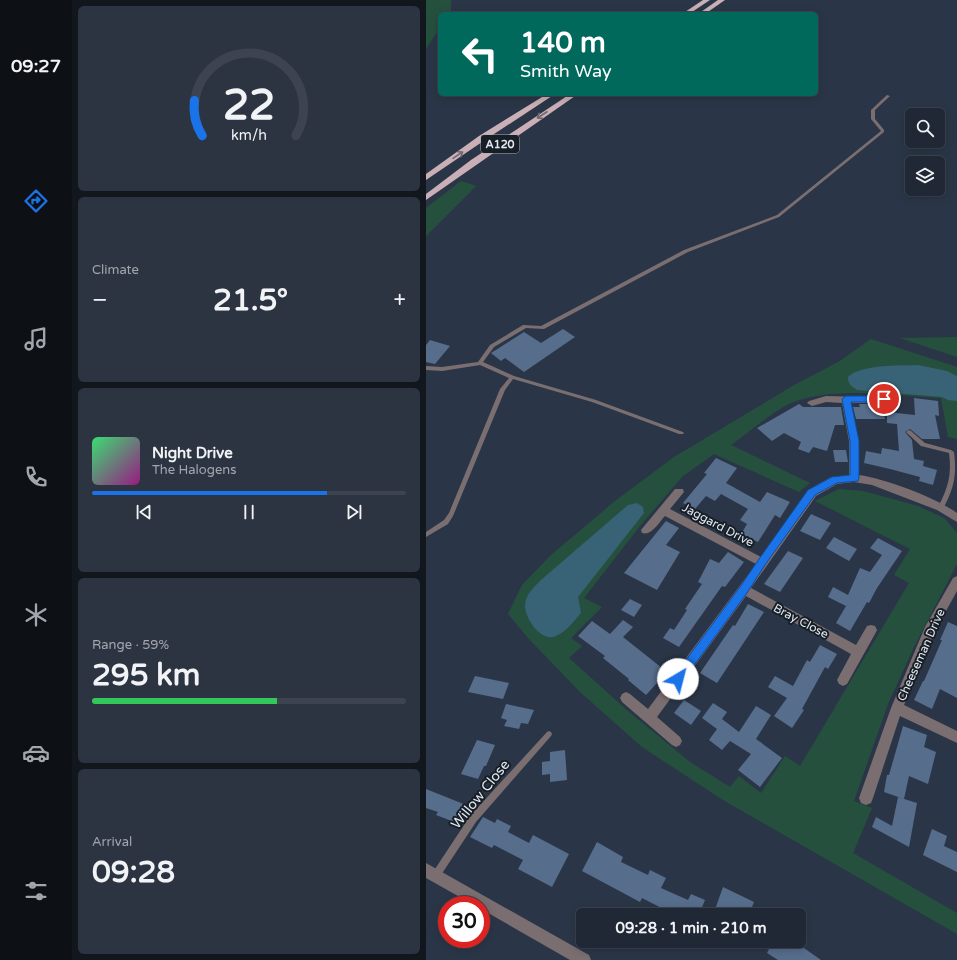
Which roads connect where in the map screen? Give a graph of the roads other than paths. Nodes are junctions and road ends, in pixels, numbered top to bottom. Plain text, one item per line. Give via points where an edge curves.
1 (708, 0) edge
2 (722, 0) edge
3 (688, 12) edge
4 (704, 12) edge
5 (549, 96) edge
6 (572, 96) edge
7 (888, 96) dead end
8 (426, 178) edge
9 (426, 198) edge
10 (480, 363) junction
11 (426, 368) edge
12 (512, 377) junction
13 (846, 399) junction
14 (896, 400) dead end
15 (812, 403) dead end
16 (909, 432) dead end
17 (681, 433) dead end
18 (854, 478) junction
19 (679, 492) dead end
20 (941, 507) junction
21 (663, 510) junction
22 (957, 518) edge
23 (646, 530) dead end
24 (426, 535) edge
25 (762, 562) junction
26 (957, 580) edge
27 (744, 590) junction
28 (871, 630) dead end
29 (858, 652) junction
30 (843, 680) dead end
31 (626, 698) dead end
32 (897, 708) junction
33 (649, 718) junction
34 (549, 734) dead end
35 (957, 737) edge
36 (676, 741) dead end
37 (866, 798) dead end
38 (431, 873) edge
39 (584, 960) edge

1 - 3 highway
2 - 4 highway
8 -> 5 highway, A120 via 482,138
6 -> 9 highway, A120 via 474,162
7 - 10 lane via 873,110 873,119 883,131 778,216 686,251 542,328 525,326 492,346
10 - 11 lane via 442,369
10 - 12 lane
12 - 17 lane via 594,401
12 - 24 lane via 503,389 451,514 446,522
13 - 14 street
13 - 15 street via 826,399
13 - 18 street via 854,441
16 - 20 lane via 923,445 951,452 954,467 951,488
18 - 20 street via 873,481
18 - 25 street via 835,480 812,492
19 - 21 street, Jaggard Drive
20 - 22 street
21 - 23 street, Jaggard Drive
21 - 25 street, Jaggard Drive
25 - 27 street
26 - 32 street, Cheeseman Drive via 931,627
27 - 29 street, Bray Close
27 - 33 street
28 - 29 street
29 - 30 street
31 - 33 street
32 - 35 street, Cheeseman Drive
32 - 37 street, Cheeseman Drive
33 - 36 street
34 - 38 lane, Willow Close via 473,819
38 - 39 street

